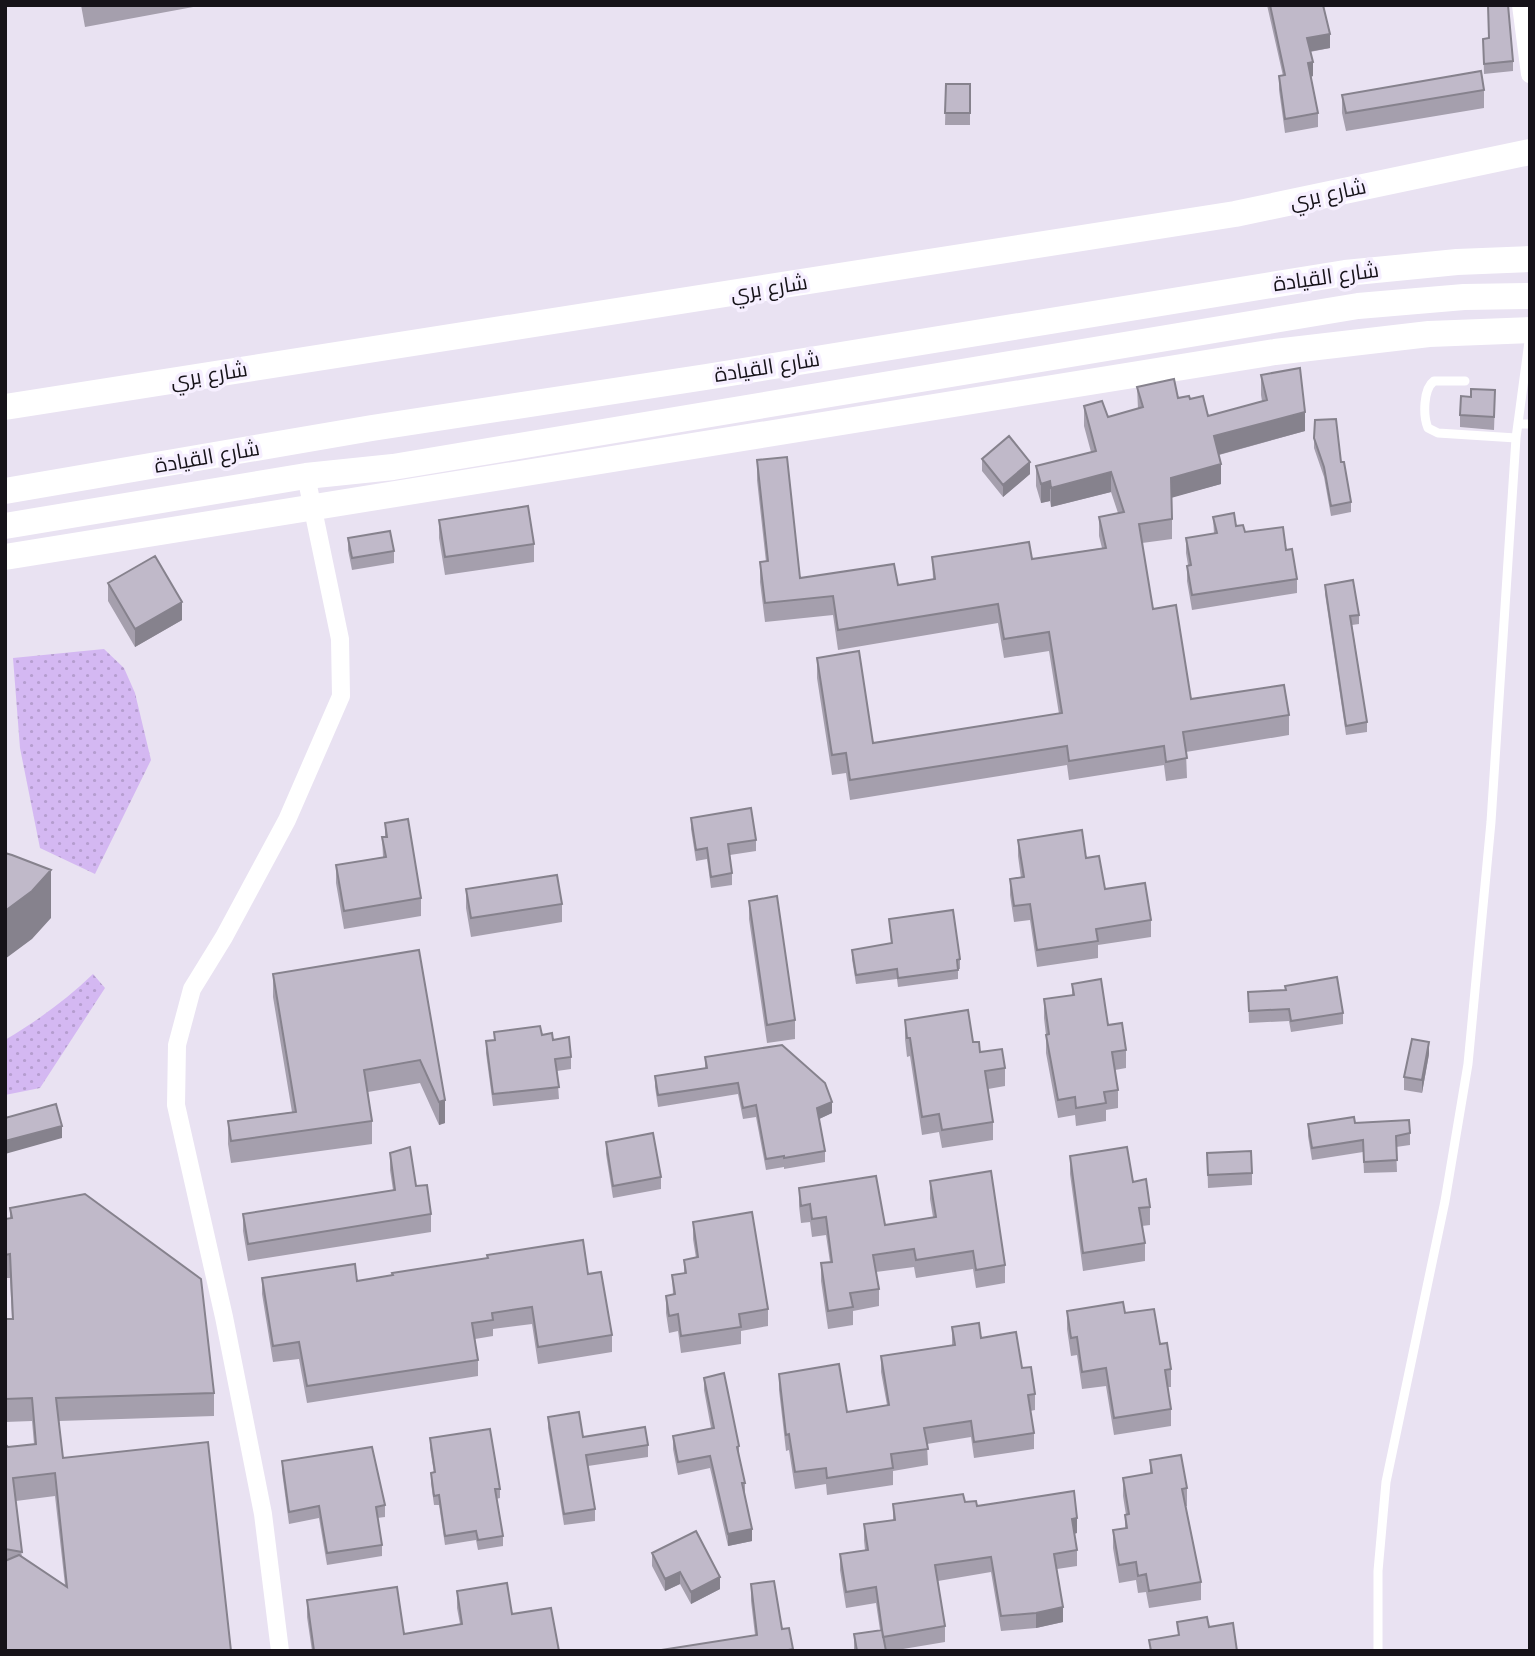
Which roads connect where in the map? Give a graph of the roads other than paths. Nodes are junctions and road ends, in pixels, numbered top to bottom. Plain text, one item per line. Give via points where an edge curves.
1 (1521, 5) edge
2 (1530, 75) edge
3 (1530, 152) edge
4 (1530, 259) edge
5 (1530, 296) edge
6 (1530, 331) edge
7 (1465, 381) dead end
8 (5, 407) edge
9 (1519, 424) junction
10 (1530, 424) edge
11 (1516, 439) junction
12 (306, 476) junction
13 (5, 491) edge
14 (312, 506) junction
15 (5, 526) edge
16 (5, 557) edge
17 (280, 1651) edge
18 (1378, 1651) edge

1 - 2 street
3 - 8 main road, شارع بري via 1235,214
4 - 13 main road, شارع القيادة via 1345,273
5 - 12 main road, شارع القيادة via 1358,306 393,467
6 - 9 lane
6 - 14 main road via 1429,334 1275,352
7 - 11 lane via 1434,381 1428,386 1425,417 1429,428 1438,433
9 - 10 lane
9 - 11 lane
11 - 18 lane via 1491,821 1468,1064 1445,1201 1386,1482 1378,1571
12 - 14 street
12 - 15 main road, شارع القيادة
14 - 16 main road
14 - 17 street via 340,639 341,696 287,820 192,989 177,1045 176,1105 263,1514

